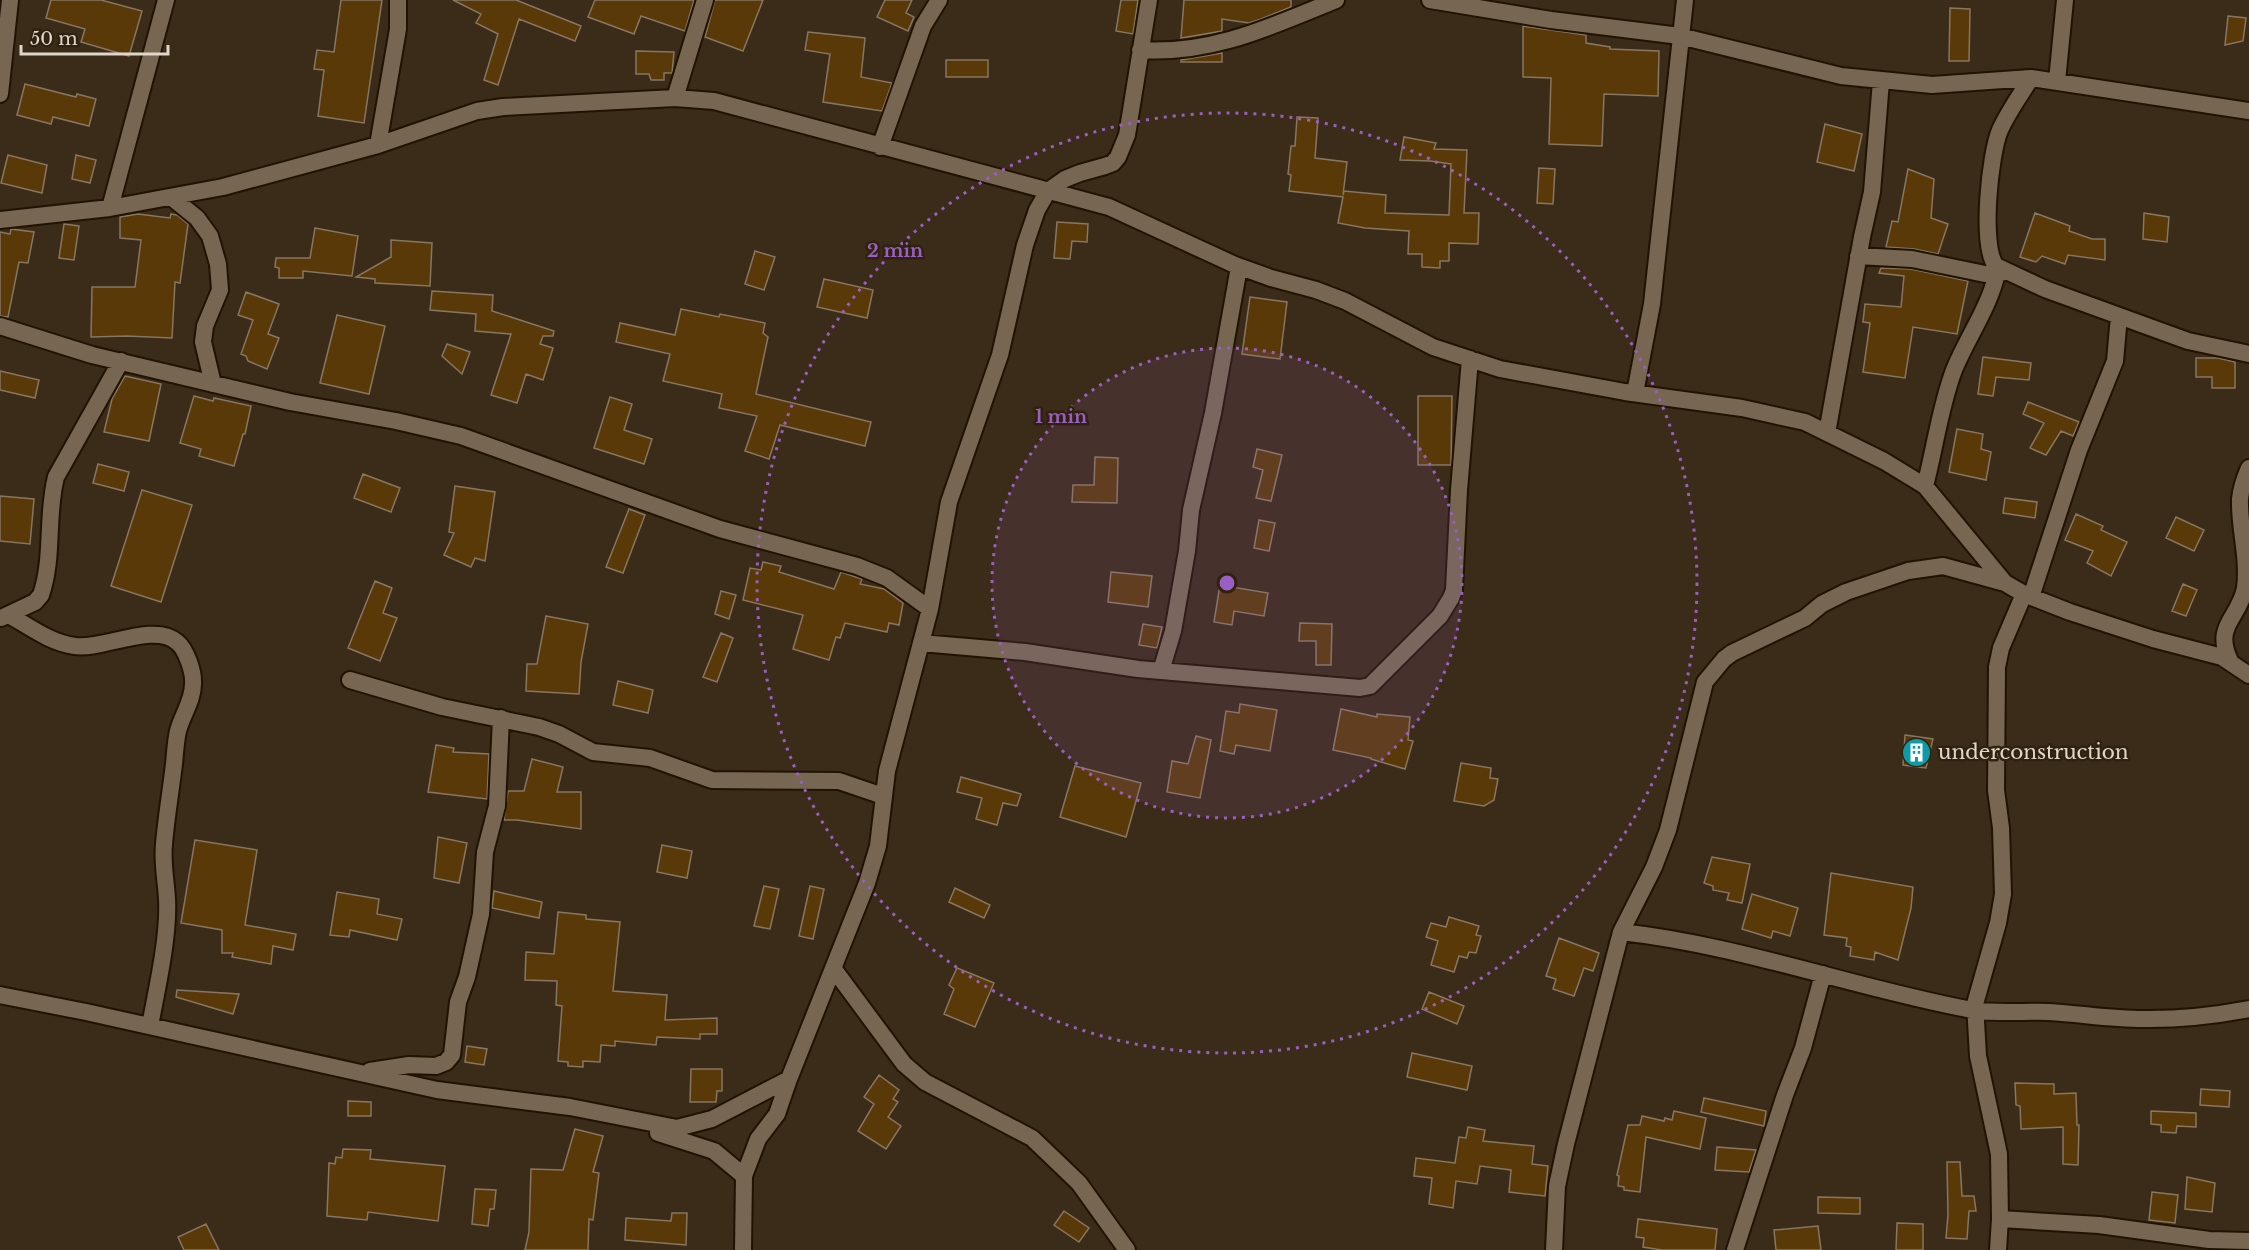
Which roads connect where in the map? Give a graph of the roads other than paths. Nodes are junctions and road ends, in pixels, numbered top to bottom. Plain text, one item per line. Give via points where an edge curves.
1 (10, 0) edge
2 (166, 0) edge
3 (398, 0) edge
4 (705, 0) edge
5 (939, 0) edge
6 (1149, 0) edge
7 (1336, 0) edge
8 (1430, 0) edge
9 (1685, 0) edge
10 (2065, 0) edge
11 (1520, 7) edge
12 (1680, 36) junction
13 (1140, 51) junction
14 (2031, 78) junction
15 (1881, 81) junction
16 (2057, 81) junction
17 (0, 94) edge
18 (675, 98) junction
19 (2249, 111) edge
20 (378, 145) junction
21 (880, 147) junction
22 (1048, 191) junction
23 (171, 197) junction
24 (110, 208) junction
25 (0, 219) edge
26 (1858, 256) junction
27 (1239, 267) junction
28 (2003, 272) junction
29 (2119, 316) junction
30 (0, 326) edge
31 (2249, 354) edge
32 (1470, 360) junction
33 (121, 361) junction
34 (213, 384) junction
35 (1635, 393) junction
36 (1827, 433) junction
37 (2249, 468) edge
38 (1925, 486) junction
39 (2005, 583) junction
40 (2027, 596) junction
41 (930, 609) junction
42 (4, 617) edge
43 (921, 643) junction
44 (2230, 661) junction
45 (1161, 671) junction
46 (2249, 675) edge
47 (350, 680) dead end
48 (501, 718) junction
49 (883, 796) junction
50 (1621, 932) junction
51 (833, 968) junction
52 (1823, 974) junction
53 (0, 995) edge
54 (2249, 1009) edge
55 (1976, 1010) junction
56 (150, 1026) junction
57 (361, 1073) junction
58 (789, 1079) junction
59 (541, 1103) junction
60 (744, 1176) junction
61 (2000, 1219) junction
62 (2238, 1244) edge
63 (743, 1250) edge
64 (1127, 1250) edge
65 (1554, 1250) edge
66 (1735, 1250) edge
67 (1998, 1250) edge

1 - 17 street
2 - 24 street
3 - 20 street via 398,29
4 - 18 street
5 - 21 street via 923,26
6 - 13 street
7 - 13 street via 1245,37 1162,52
8 - 11 street
9 - 12 street
10 - 16 street
11 - 12 street
12 - 15 street via 1841,76
12 - 35 street via 1652,304
13 - 22 street via 1127,135 1118,157 1105,166 1065,179
14 - 15 street via 1932,85
14 - 16 street
14 - 28 street via 2000,130 1991,164 1990,254
15 - 26 street via 1872,192
16 - 19 street
18 - 20 street via 477,111
18 - 21 street via 724,103
20 - 23 street
21 - 22 street
22 - 27 street via 1109,207
22 - 41 street via 1025,245 1000,355 949,502
23 - 24 street
23 - 34 street via 210,236 218,264 220,290 205,326 203,342
24 - 25 street
26 - 28 street via 1912,259 1976,273
26 - 36 street
27 - 32 street via 1345,301 1433,348
27 - 45 street via 1191,510 1173,631
28 - 29 street
28 - 38 street via 1954,371
29 - 31 street via 2188,341
29 - 40 street via 2115,362
30 - 33 street
32 - 35 street
32 - 45 street via 1454,590 1440,616 1375,683 1359,688
33 - 34 street
33 - 42 street via 56,477 41,595
34 - 41 street via 461,436 720,529 857,566 887,578
35 - 36 street via 1769,413 1805,422
36 - 38 street
37 - 44 street via 2240,498 2247,556 2245,589 2224,633 2224,648
38 - 39 street
39 - 40 street
39 - 50 street via 1943,566 1908,571 1846,592 1805,618 1724,659 1706,682 1668,830
40 - 44 street
40 - 55 street via 2001,648 1997,667 1996,790 2003,894 1977,992
41 - 43 street
42 - 56 street via 77,646 144,636 171,638 184,651 192,673 187,711 178,730 163,847 167,900
43 - 45 street via 1025,652
43 - 49 street
44 - 46 street
47 - 48 street via 442,707
48 - 49 street via 559,734 593,752 650,758 712,780 838,781
48 - 57 street via 498,806 485,852 480,914 458,1002 452,1055 436,1066 409,1065
49 - 51 street via 878,846
50 - 52 street via 1668,937
50 - 65 street via 1557,1186
51 - 58 street
51 - 64 street via 904,1064 925,1082 1032,1138 1079,1183
52 - 55 street
52 - 66 street via 1803,1048
53 - 56 street
54 - 55 street via 2148,1019
55 - 61 street via 1978,1056 1997,1135
56 - 57 street
57 - 59 street via 438,1090
58 - 59 street via 712,1119 677,1128
58 - 60 street via 777,1114 758,1138
59 - 60 street via 714,1150
60 - 63 street
61 - 62 street via 2099,1225
61 - 67 street

